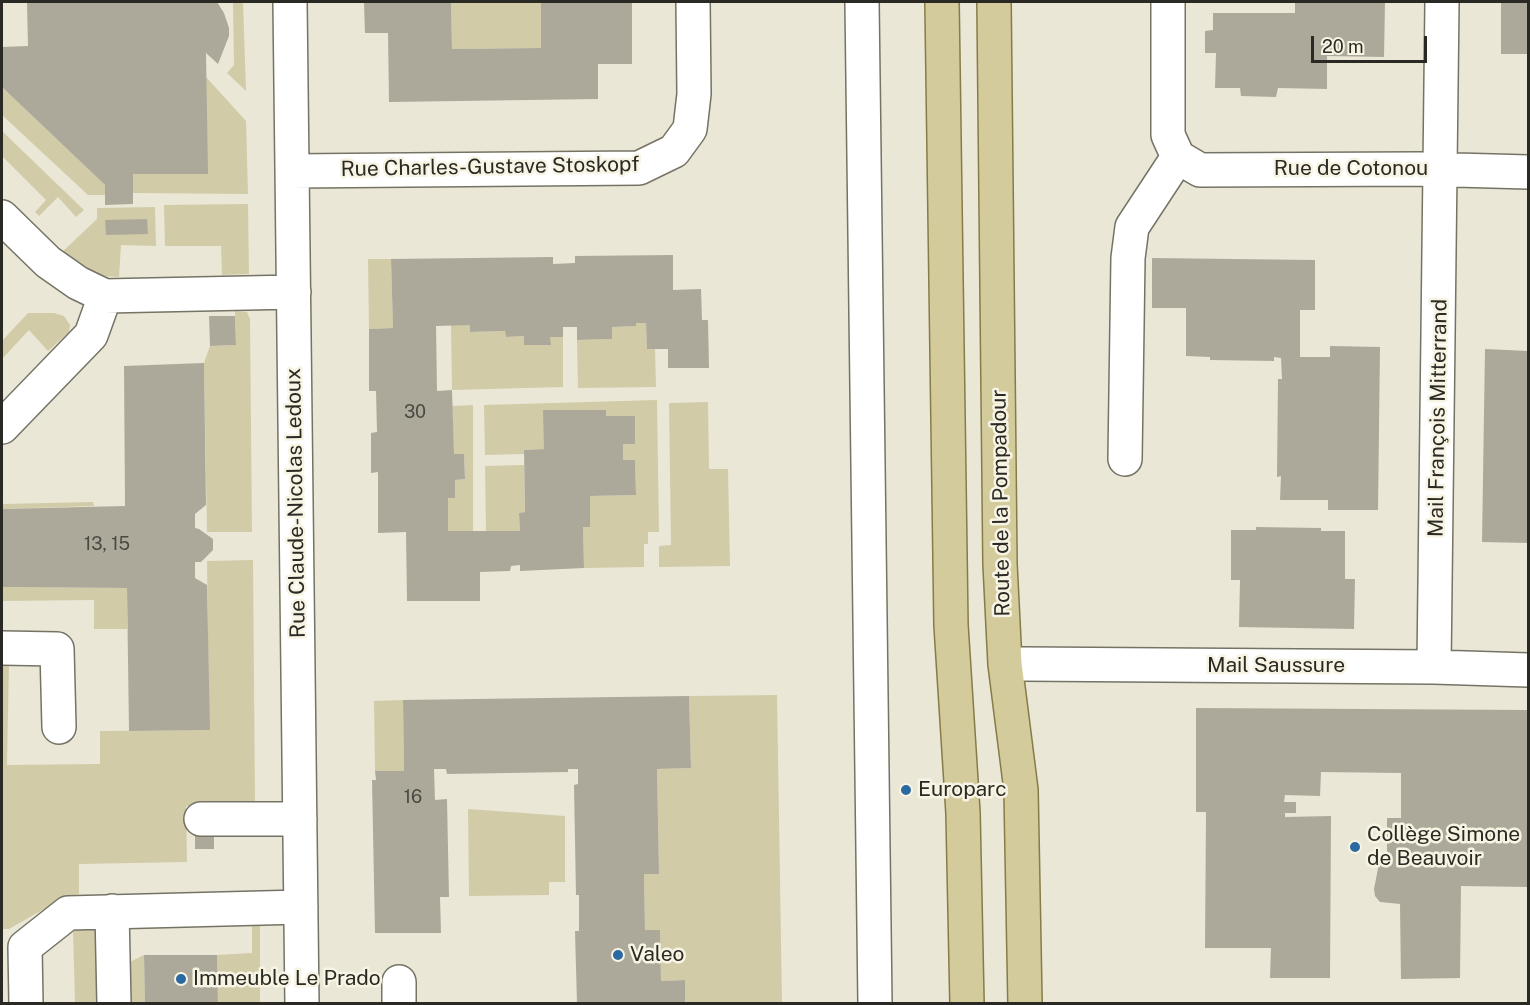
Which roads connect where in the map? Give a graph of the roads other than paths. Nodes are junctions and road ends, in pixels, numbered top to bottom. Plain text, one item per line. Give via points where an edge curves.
1 (290, 2) edge
2 (693, 2) edge
3 (862, 2) edge
4 (942, 2) edge
5 (994, 2) edge
6 (1168, 2) edge
7 (1442, 2) edge
8 (1178, 157) junction
9 (1440, 169) junction
10 (292, 171) junction
11 (1528, 172) edge
12 (2, 217) edge
13 (294, 292) junction
14 (105, 296) junction
15 (2, 427) edge
16 (1125, 459) dead end
17 (2, 648) edge
18 (1023, 664) dead end
19 (1434, 667) junction
20 (1528, 670) edge
21 (59, 727) dead end
22 (201, 819) dead end
23 (300, 819) junction
24 (301, 907) junction
25 (112, 911) junction
26 (26, 1004) edge
27 (114, 1004) edge
28 (303, 1004) edge
29 (875, 1004) edge
30 (967, 1004) edge
31 (1025, 1004) edge

1 - 10 street, Rue Claude-Nicolas Ledoux
2 - 10 street, Rue Charles-Gustave Stoskopf via 694,94 690,129 674,151 639,168
3 - 29 street
4 - 30 main road via 951,625 963,813
5 - 31 main road, Route de la Pompadour via 1000,564 1005,664 1021,790
6 - 8 street via 1167,124
7 - 9 street, Mail François Mitterrand
8 - 9 street, Rue de Cotonou via 1200,170
8 - 16 street via 1132,227 1128,258
9 - 11 street, Rue de Cotonou
9 - 19 street, Mail François Mitterrand
10 - 13 street, Rue Claude-Nicolas Ledoux
12 - 14 street via 48,262
13 - 14 street
13 - 23 street, Rue Claude-Nicolas Ledoux
14 - 15 street via 91,335
17 - 21 street via 57,649
18 - 19 street, Mail Saussure
19 - 20 street, Mail Saussure
22 - 23 street
23 - 24 street, Rue Claude-Nicolas Ledoux
24 - 25 street
24 - 28 street, Rue Claude-Nicolas Ledoux
25 - 26 street via 68,913 25,947
25 - 27 street

